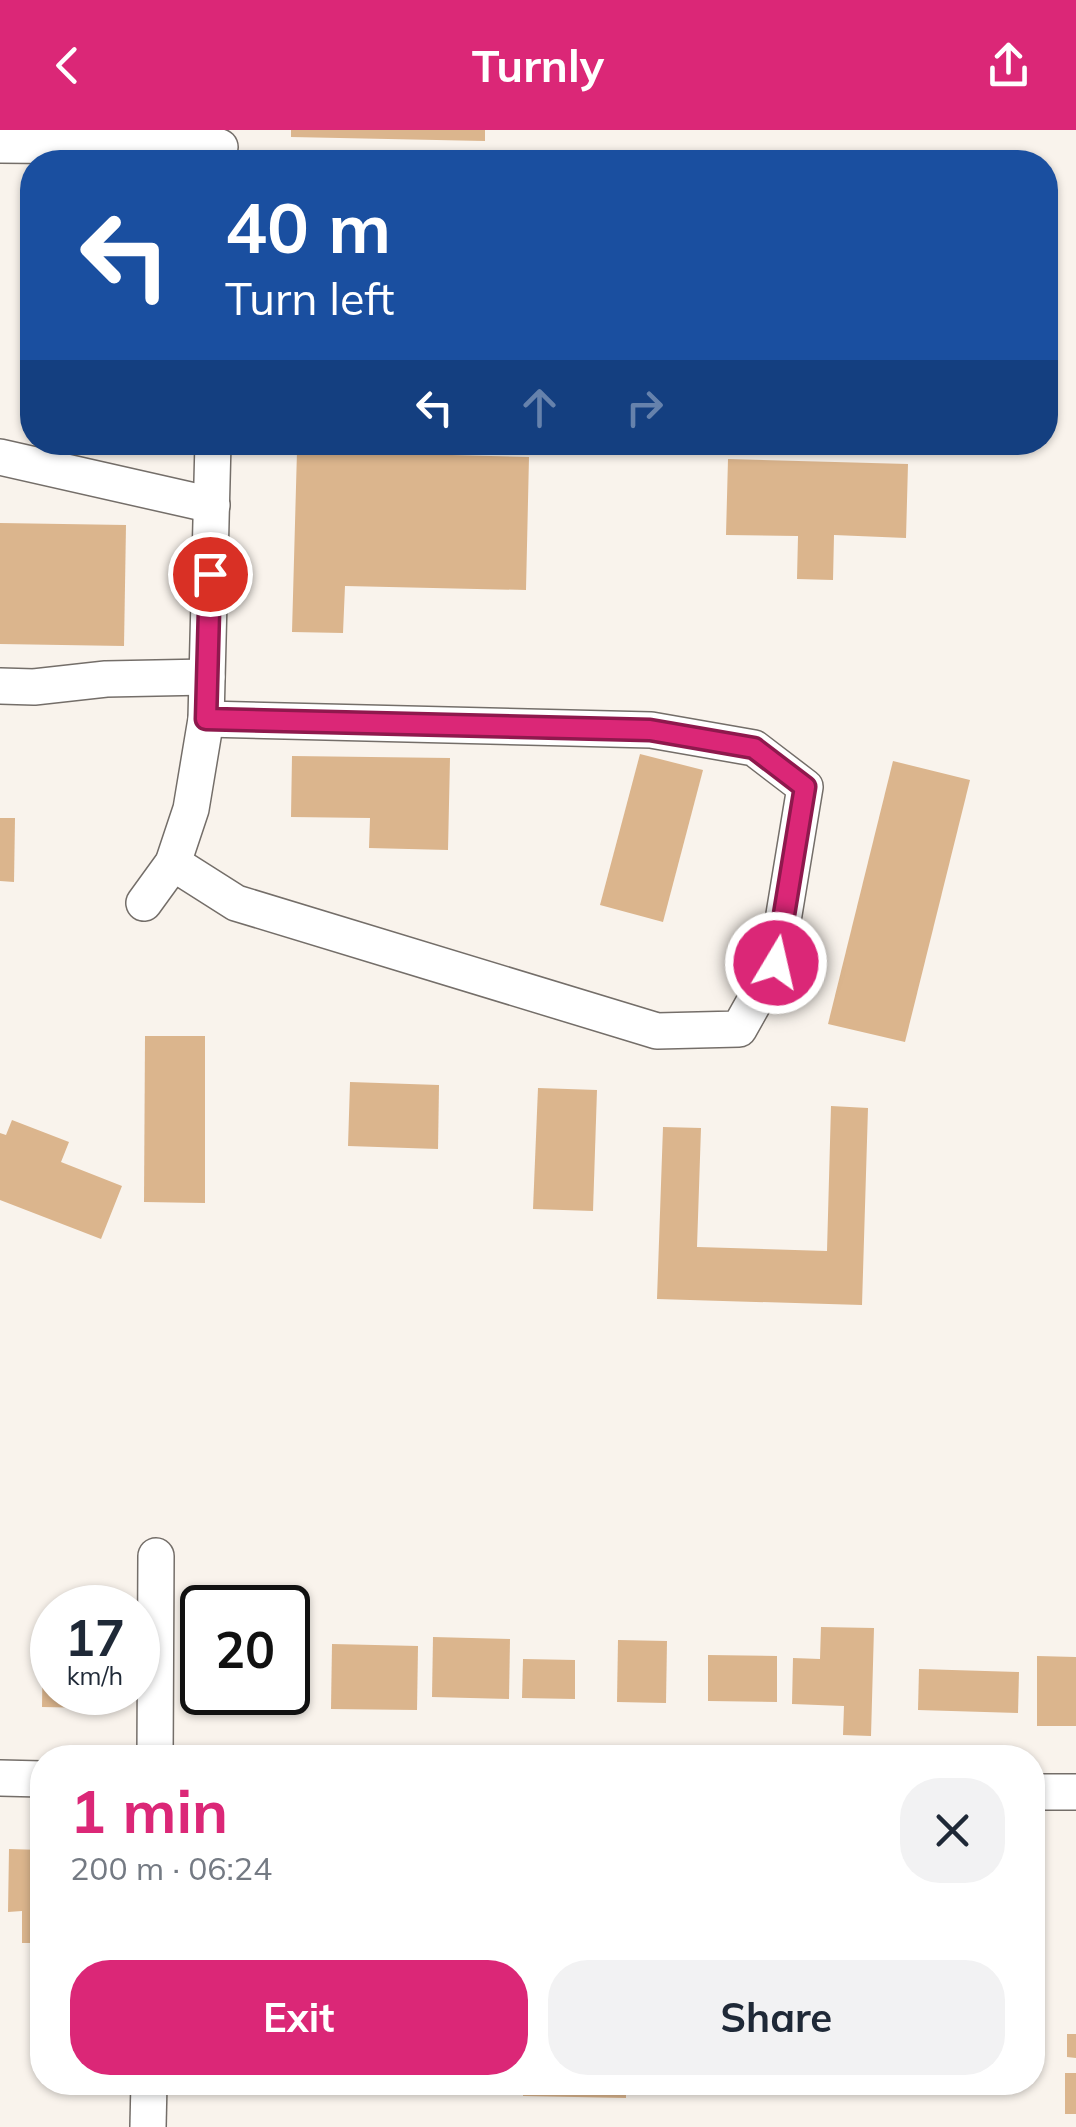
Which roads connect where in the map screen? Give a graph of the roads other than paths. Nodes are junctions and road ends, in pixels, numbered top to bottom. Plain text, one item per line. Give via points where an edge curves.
1 (0, 145) edge
2 (220, 146) edge
3 (213, 455) edge
4 (0, 457) edge
5 (212, 504) junction
6 (207, 678) junction
7 (0, 686) edge
8 (206, 719) junction
9 (173, 863) junction
10 (144, 903) dead end
11 (156, 1556) dead end
12 (155, 1745) edge
13 (0, 1778) edge
14 (30, 1779) edge
15 (1045, 1792) edge
16 (1076, 1792) edge
17 (149, 2095) edge
18 (148, 2127) edge

1 - 2 street
3 - 5 street
4 - 5 street
5 - 6 street
6 - 7 street
6 - 8 street
8 - 9 street via 191,809
8 - 9 street via 650,730 754,748 805,787 776,963 739,1028 657,1032 236,903
9 - 10 street
11 - 12 street
13 - 14 street
15 - 16 street
17 - 18 street

